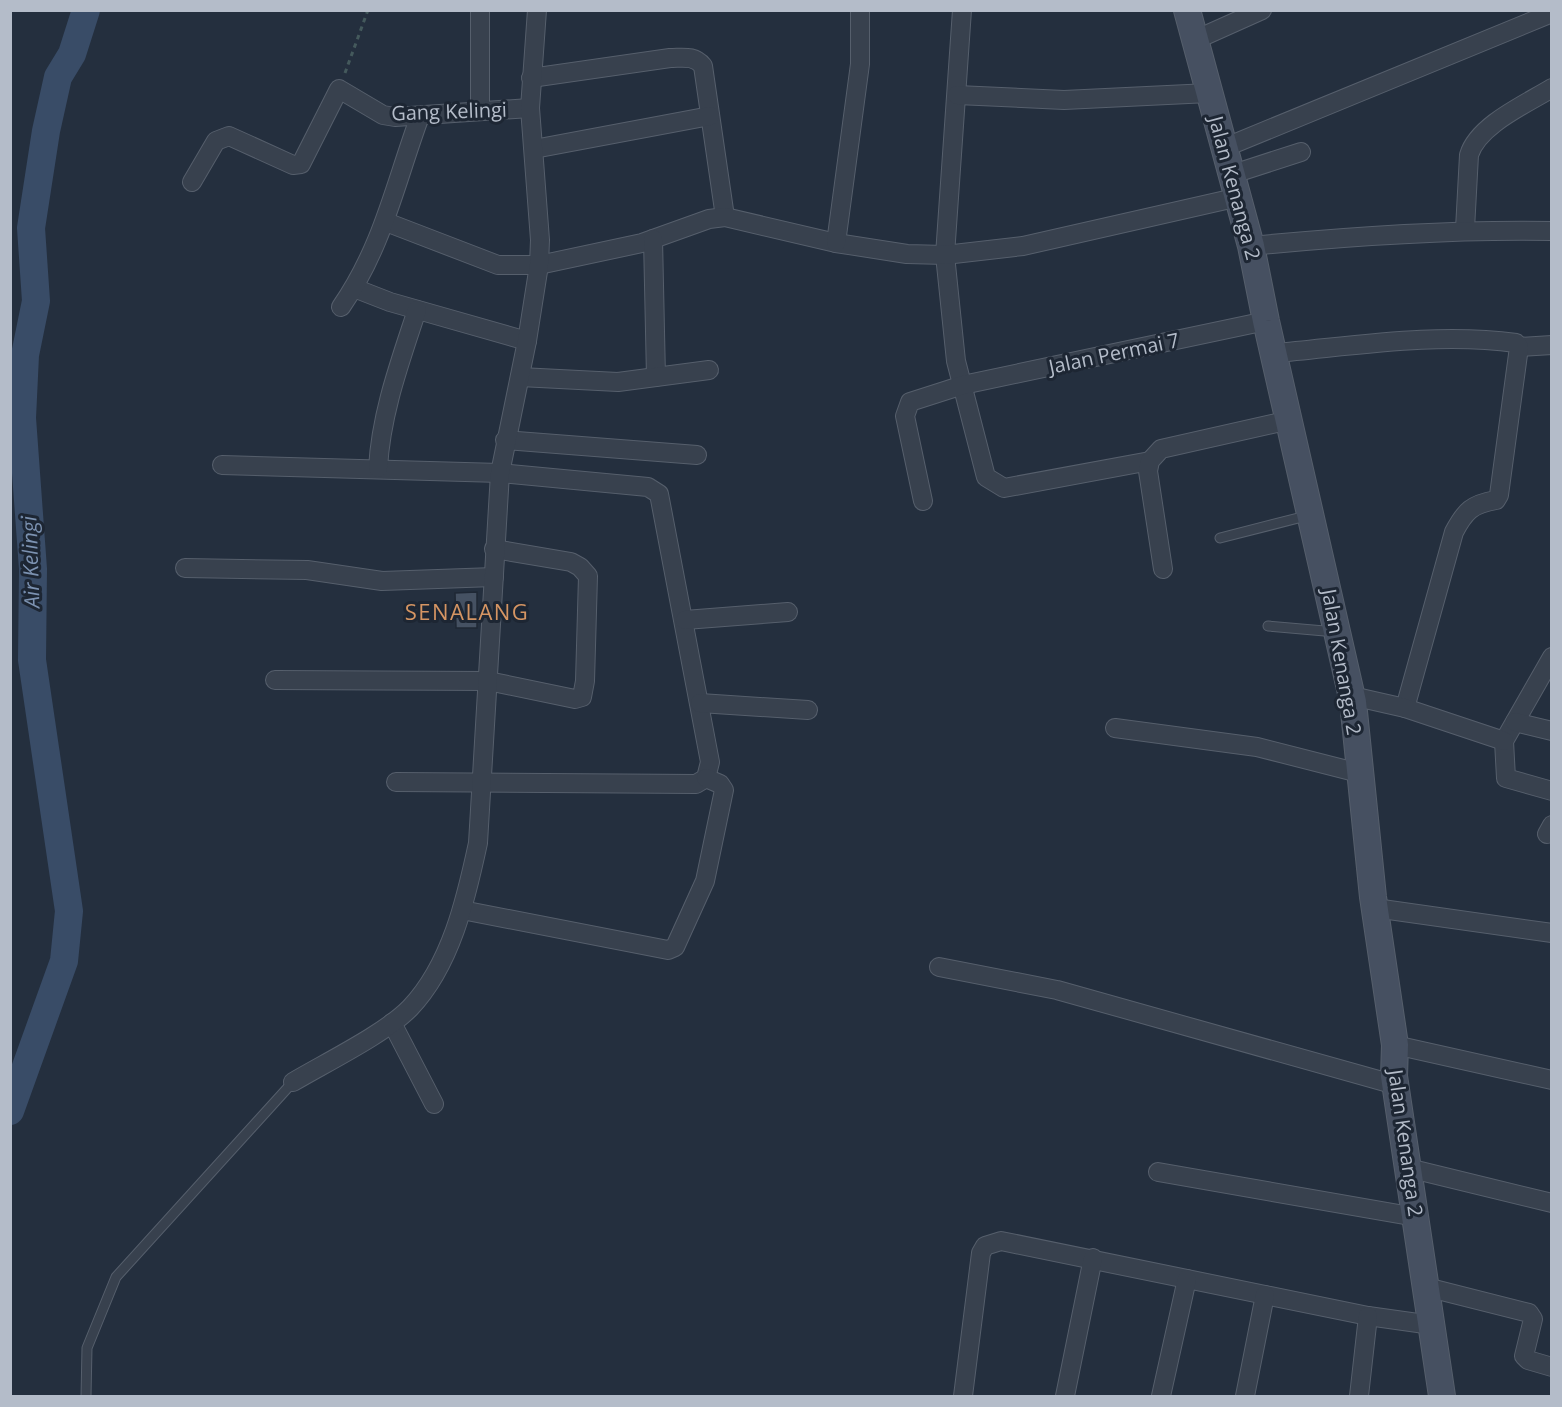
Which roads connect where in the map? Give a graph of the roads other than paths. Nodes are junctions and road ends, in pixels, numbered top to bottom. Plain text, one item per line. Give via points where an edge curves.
1 (480, 10) edge
2 (537, 10) edge
3 (860, 10) edge
4 (962, 10) edge
5 (1187, 10) edge
6 (1262, 10) edge
7 (1551, 13) edge
8 (1196, 40) junction
9 (531, 78) junction
10 (1551, 88) edge
11 (1209, 93) junction
12 (957, 95) junction
13 (530, 108) junction
14 (480, 110) junction
15 (420, 116) junction
16 (710, 117) junction
17 (1226, 147) junction
18 (534, 149) junction
19 (1301, 152) dead end
20 (192, 182) dead end
21 (1236, 186) junction
22 (726, 217) junction
23 (386, 222) junction
24 (1465, 230) junction
25 (1551, 231) edge
26 (652, 240) junction
27 (837, 243) junction
28 (1251, 246) junction
29 (945, 255) junction
30 (539, 265) junction
31 (354, 288) junction
32 (341, 307) dead end
33 (417, 310) junction
34 (1266, 321) junction
35 (527, 341) junction
36 (1551, 345) edge
37 (1519, 347) junction
38 (1275, 353) junction
39 (709, 370) dead end
40 (520, 377) junction
41 (656, 377) junction
42 (963, 385) junction
43 (1290, 420) junction
44 (505, 440) junction
45 (697, 455) dead end
46 (1150, 461) junction
47 (222, 465) dead end
48 (378, 468) junction
49 (500, 473) junction
50 (923, 501) dead end
51 (1312, 514) junction
52 (1220, 538) dead end
53 (495, 549) junction
54 (185, 568) dead end
55 (1163, 569) dead end
56 (494, 577) junction
57 (788, 612) dead end
58 (685, 620) junction
59 (1268, 626) dead end
60 (1338, 632) junction
61 (1551, 657) edge
62 (275, 680) dead end
63 (488, 681) junction
64 (1352, 696) junction
65 (699, 703) junction
66 (1405, 708) junction
67 (808, 710) dead end
68 (1515, 722) junction
69 (1116, 728) dead end
70 (1551, 731) edge
71 (1504, 741) junction
72 (1359, 772) junction
73 (706, 778) junction
74 (481, 781) junction
75 (396, 782) dead end
76 (1551, 791) edge
77 (1375, 908) junction
78 (462, 910) junction
79 (1551, 933) edge
80 (939, 967) dead end
81 (392, 1023) junction
82 (1395, 1045) junction
83 (1551, 1080) edge
84 (293, 1082) joint
85 (1396, 1085) junction
86 (434, 1104) dead end
87 (1408, 1168) junction
88 (1158, 1172) dead end
89 (1551, 1203) edge
90 (1416, 1217) junction
91 (1093, 1258) junction
92 (1187, 1279) junction
93 (1426, 1287) junction
94 (1265, 1295) junction
95 (1368, 1316) junction
96 (1432, 1325) junction
97 (1551, 1367) edge
98 (86, 1396) edge
99 (963, 1396) edge
100 (1065, 1396) edge
101 (1161, 1396) edge
102 (1245, 1396) edge
103 (1359, 1396) edge
104 (1442, 1396) edge

1 - 14 street
2 - 9 street
3 - 27 street via 860,64
4 - 12 street
5 - 8 main road, Jalan Kenanga 2
6 - 8 street
7 - 17 street
8 - 11 main road, Jalan Kenanga 2
9 - 13 street
9 - 16 street via 692,57 703,66
10 - 24 street via 1482,132 1471,146
11 - 12 street via 1064,100
11 - 17 main road, Jalan Kenanga 2
12 - 29 street
13 - 14 street, Gang Kelingi
13 - 18 street
14 - 15 street, Gang Kelingi
15 - 20 street, Gang Kelingi via 383,114 339,89 301,164 294,165 229,136 222,137
15 - 23 street via 398,173
16 - 18 street
16 - 22 street
17 - 21 main road, Jalan Kenanga 2
18 - 30 street
19 - 21 street
21 - 28 main road, Jalan Kenanga 2
21 - 29 street via 1023,246
22 - 26 street via 709,219
22 - 27 street
23 - 30 street via 498,265
23 - 31 street
24 - 25 street
24 - 28 street via 1382,233
26 - 30 street
26 - 41 street
27 - 29 street via 907,254
28 - 34 main road, Jalan Kenanga 2
29 - 42 street via 951,328
30 - 35 street
31 - 32 street
31 - 33 street
33 - 35 street
33 - 48 street via 387,401
34 - 38 main road, Jalan Kenanga 2
34 - 42 street, Jalan Permai 7
35 - 40 street
36 - 37 street
37 - 38 street via 1516,343 1492,340 1429,340
37 - 66 street via 1499,495 1496,500 1473,505 1454,532
38 - 43 main road, Jalan Kenanga 2
39 - 41 street
40 - 41 street via 610,382
40 - 44 street
42 - 46 street via 986,477 1004,488
42 - 50 street, Jalan Permai 7 via 910,402 907,409 905,417
43 - 46 street via 1161,449
43 - 51 main road, Jalan Kenanga 2
44 - 45 street
44 - 49 street
46 - 55 street via 1148,471
47 - 48 street
48 - 49 street
49 - 53 street
49 - 58 street via 655,490 661,500
51 - 52 lane
51 - 60 main road, Jalan Kenanga 2
53 - 56 street
53 - 63 street via 571,562 588,576 585,681 584,693 575,699
54 - 56 street via 307,570 382,581
56 - 63 street
57 - 58 street
58 - 65 street
59 - 60 lane
60 - 64 main road, Jalan Kenanga 2
61 - 68 street
62 - 63 street
63 - 74 street
64 - 66 street
64 - 72 main road, Jalan Kenanga 2
65 - 67 street
65 - 73 street via 710,762
66 - 71 street
68 - 70 street
68 - 71 street
69 - 72 street via 1257,747
71 - 76 street via 1506,778
72 - 77 main road, Jalan Kenanga 2
73 - 74 street via 696,784
73 - 78 street via 720,783 724,790 705,881 675,947 668,950
74 - 75 street
74 - 78 street via 478,843
77 - 79 street
77 - 82 main road, Jalan Kenanga 2
78 - 81 street via 423,991
80 - 85 street via 1058,990
81 - 84 street
81 - 86 street
82 - 83 street
82 - 85 main road, Jalan Kenanga 2
84 - 98 lane via 116,1277 87,1348
85 - 87 main road, Jalan Kenanga 2
87 - 89 street
87 - 90 main road, Jalan Kenanga 2
88 - 90 street
90 - 93 main road, Jalan Kenanga 2
91 - 92 street
91 - 99 street via 1001,1241 985,1246
91 - 100 street
92 - 94 street
92 - 101 street
93 - 96 main road, Jalan Kenanga 2
93 - 97 street via 1529,1313 1533,1320 1524,1356
94 - 95 street
94 - 102 street
95 - 96 street
95 - 103 street
96 - 104 main road, Jalan Kenanga 2

